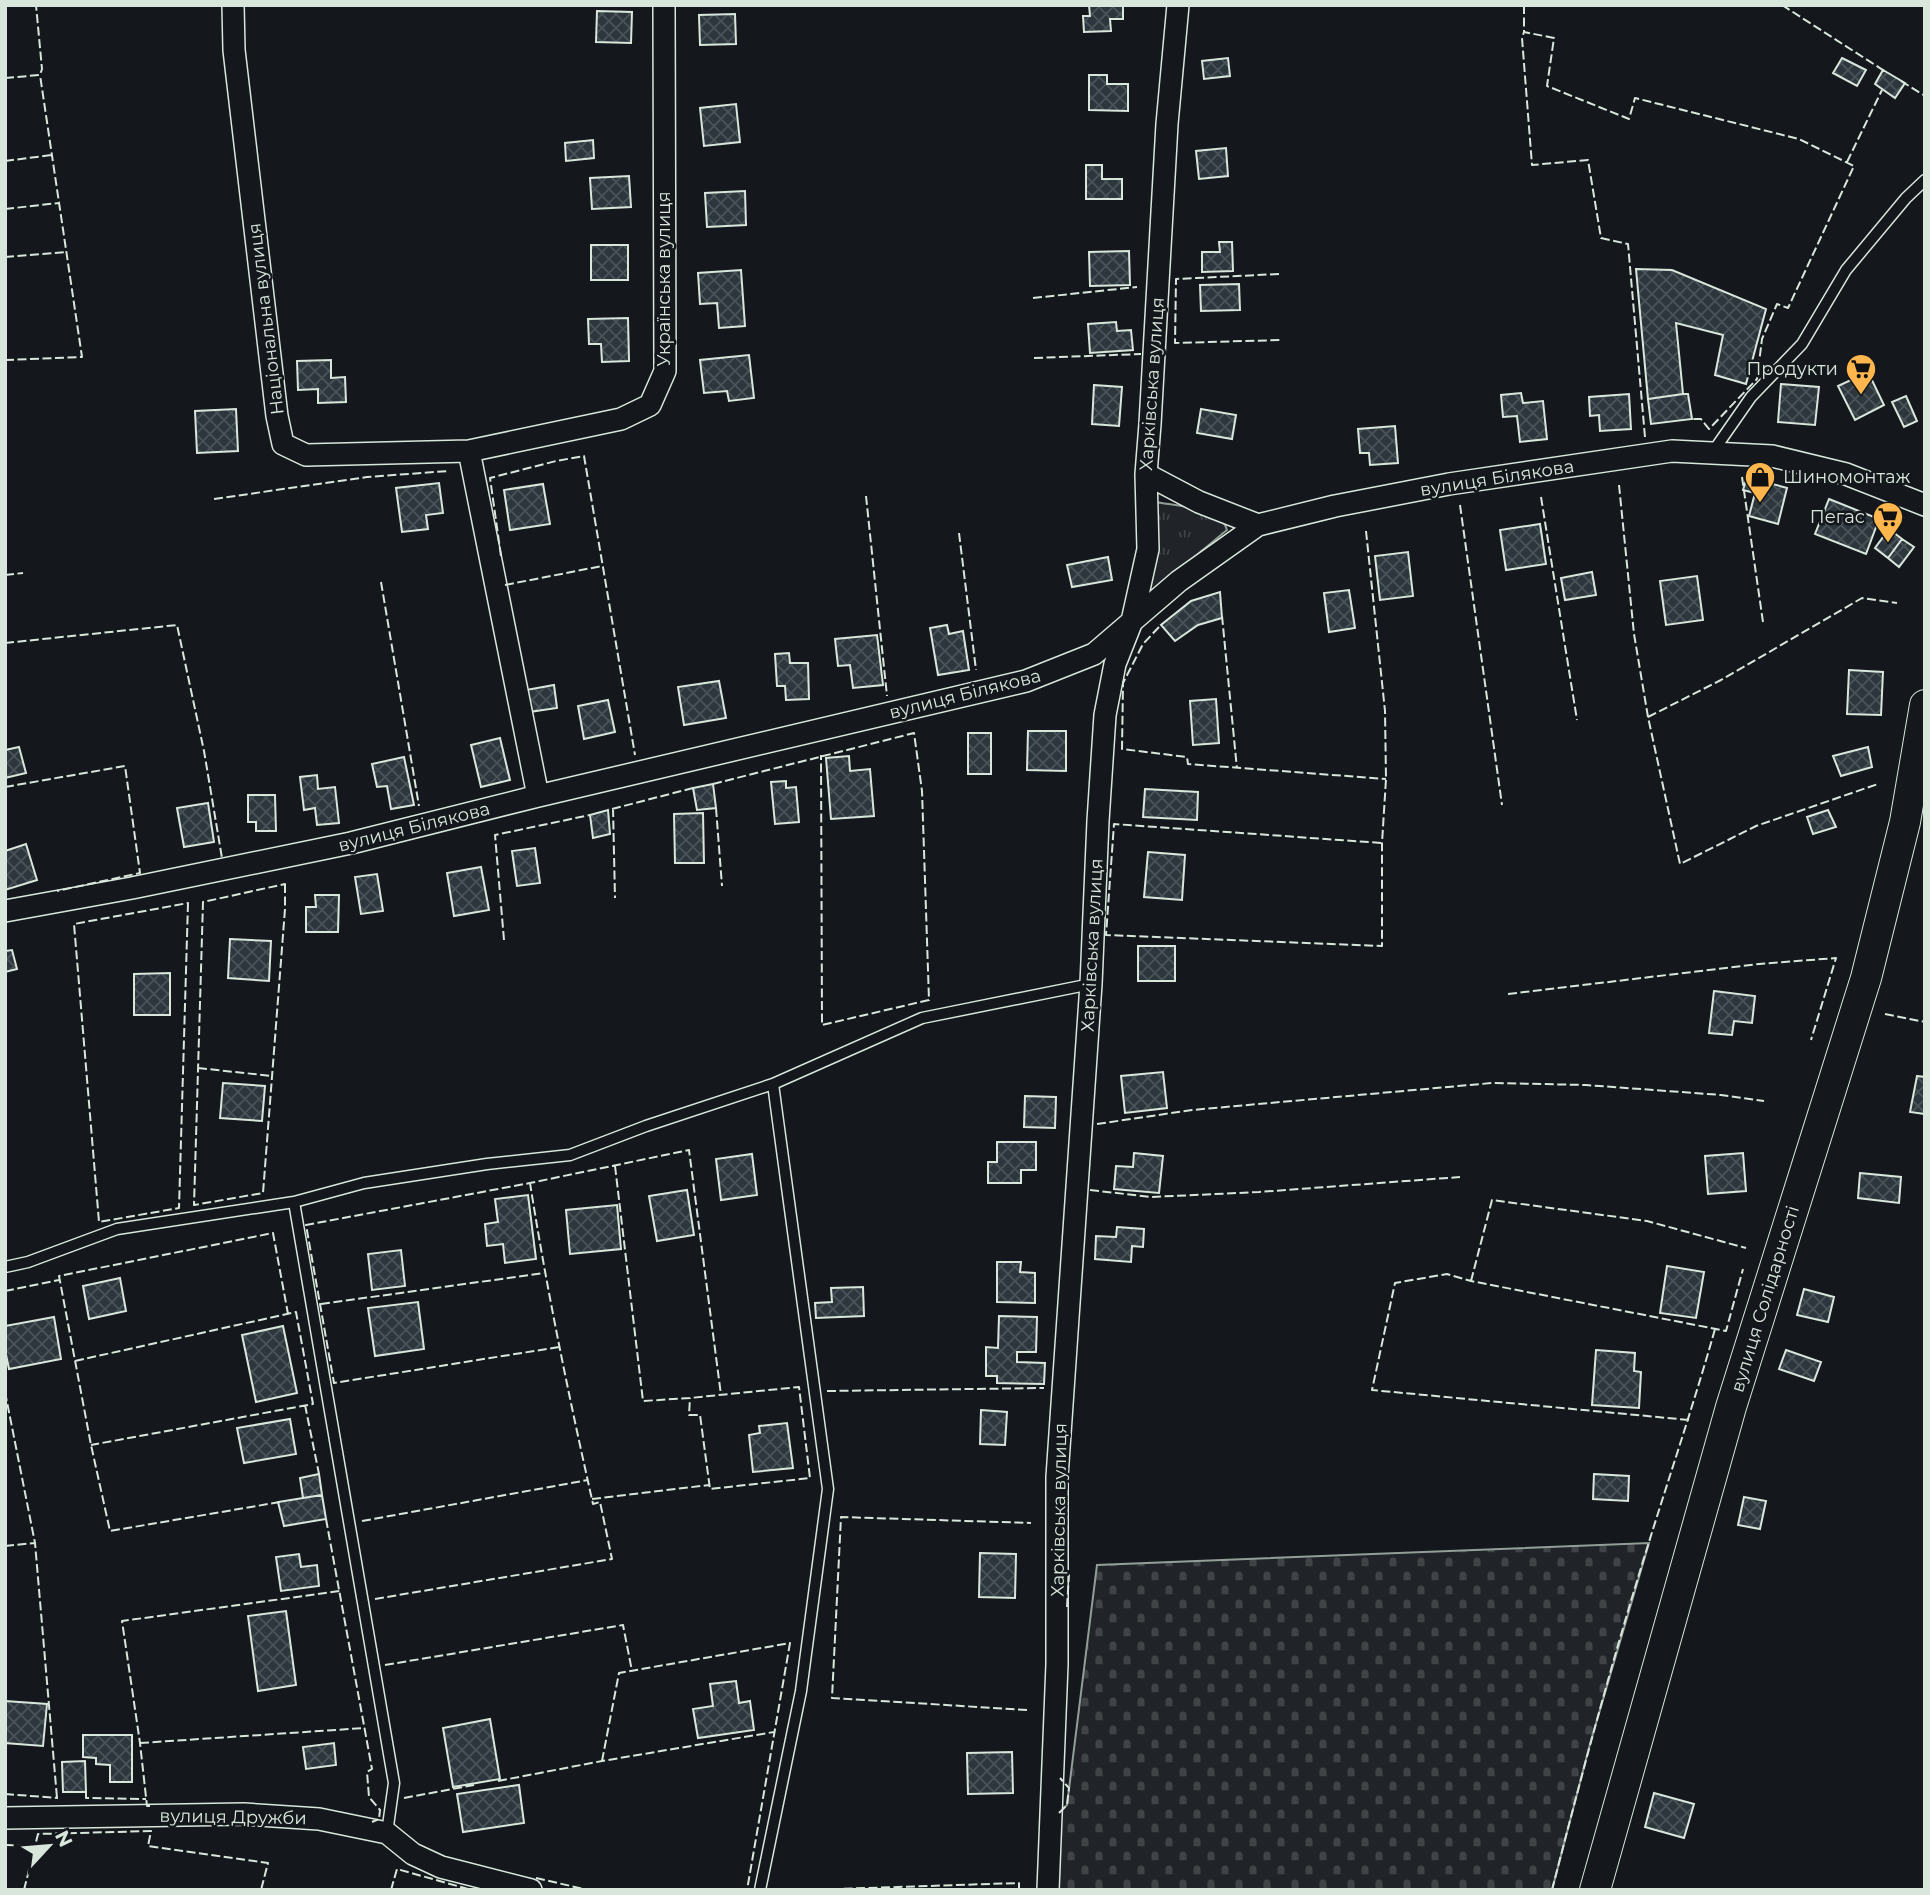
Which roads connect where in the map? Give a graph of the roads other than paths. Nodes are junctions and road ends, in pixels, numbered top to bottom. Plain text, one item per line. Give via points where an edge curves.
1 (233, 5) edge
2 (664, 5) edge
3 (1178, 5) edge
4 (1925, 180) edge
5 (469, 451) junction
6 (1711, 453) junction
7 (1146, 474) junction
8 (1925, 505) edge
9 (1258, 526) junction
10 (1132, 621) junction
11 (1925, 705) edge
12 (538, 796) junction
13 (5, 911) edge
14 (1091, 984) junction
15 (773, 1084) junction
16 (294, 1202) junction
17 (5, 1267) edge
18 (5, 1818) edge
19 (387, 1833) junction
20 (531, 1890) edge
21 (760, 1890) edge
22 (1048, 1890) edge
23 (1595, 1890) edge

1 - 5 street, Національна вулиця via 237,77 283,443 306,455
2 - 5 street, Українська вулиця via 666,371 650,405 621,419
3 - 7 street, Харківська вулиця
4 - 6 lane via 1846,270 1802,344 1751,397
5 - 12 street
6 - 8 street, вулиця Білякова via 1772,456 1846,474
6 - 9 street, вулиця Білякова via 1672,451 1449,484
7 - 9 street
7 - 10 street, Харківська вулиця via 1148,549
9 - 10 street, вулиця Білякова via 1179,581
10 - 12 street, вулиця Білякова via 1094,654 1026,681
10 - 14 street, Харківська вулиця via 1115,664 1105,715
11 - 23 main road, вулиця Солідарності via 1905,822 1866,978 1731,1407
12 - 13 street, вулиця Білякова via 351,843
14 - 15 lane via 922,1018
14 - 22 street, Харківська вулиця via 1056,1477 1057,1664
15 - 16 lane via 570,1155 364,1183
15 - 21 lane via 828,1489 801,1691
16 - 17 lane via 117,1228
16 - 19 lane via 394,1783
18 - 19 street, вулиця Дружби via 244,1814 319,1819
19 - 20 street, вулиця Дружби via 413,1854 441,1867

